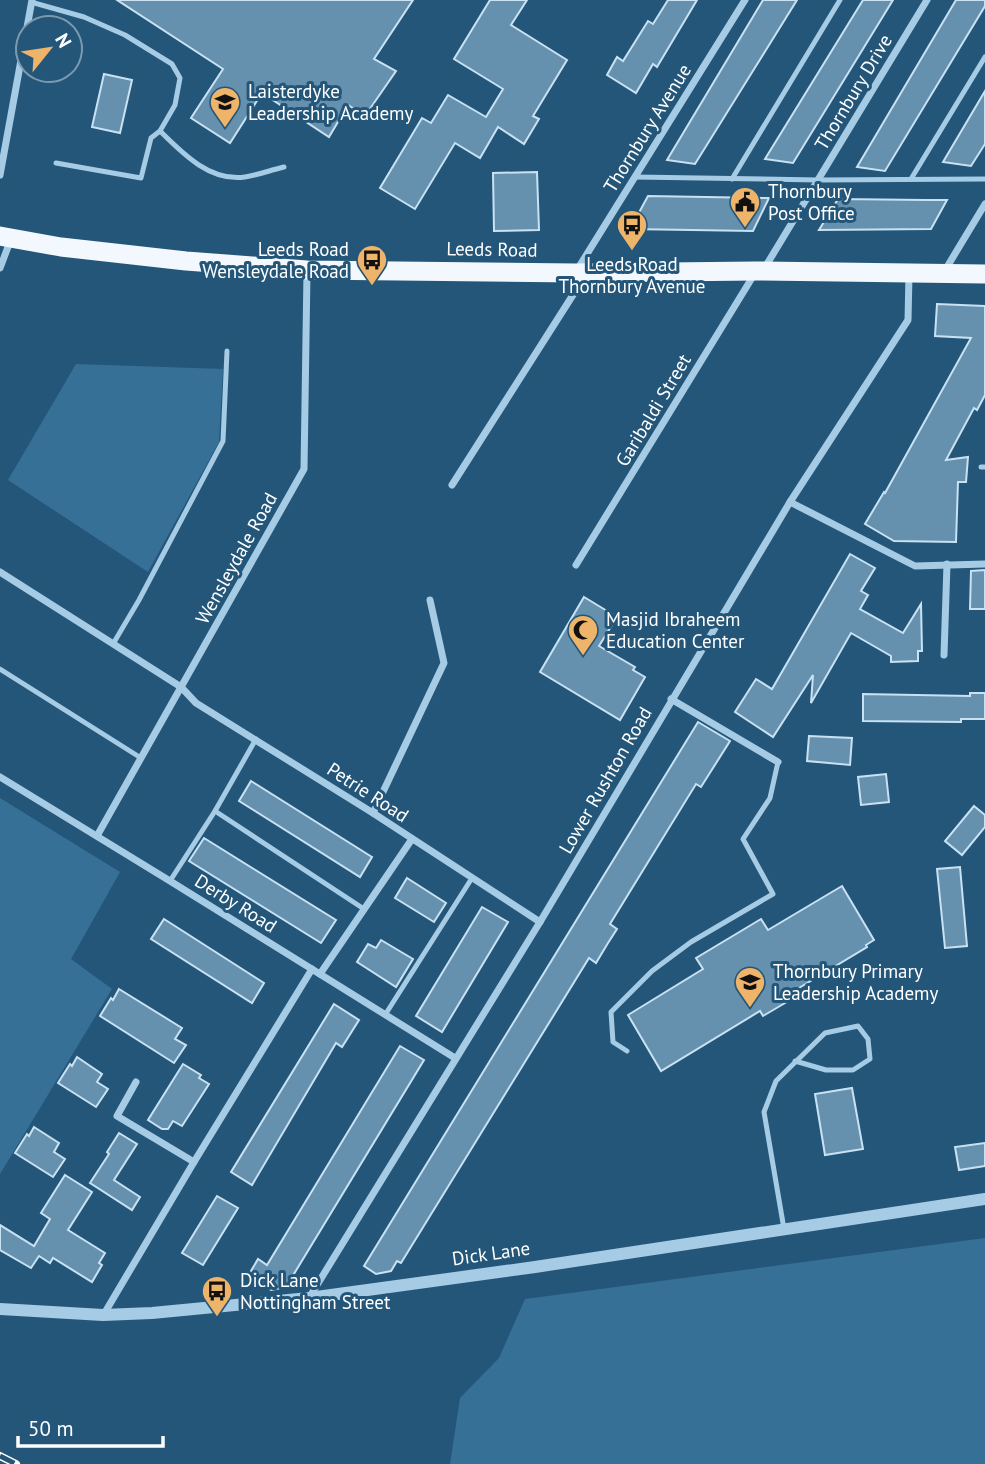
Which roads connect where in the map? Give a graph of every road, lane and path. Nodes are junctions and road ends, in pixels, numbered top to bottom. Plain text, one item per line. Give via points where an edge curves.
1 (745, 0) edge
2 (840, 0) edge
3 (927, 0) edge
4 (32, 1) edge
5 (985, 57) edge
6 (160, 131) junction
7 (56, 163) dead end
8 (284, 167) dead end
9 (0, 175) edge
10 (635, 177) junction
11 (732, 178) junction
12 (911, 179) junction
13 (985, 179) edge
14 (818, 180) junction
15 (985, 204) edge
16 (6, 237) edge
17 (0, 268) edge
18 (307, 270) junction
19 (760, 271) junction
20 (581, 273) junction
21 (909, 274) junction
22 (943, 274) junction
23 (985, 274) edge
24 (227, 351) dead end
25 (452, 485) dead end
26 (790, 502) junction
27 (947, 564) junction
28 (985, 564) edge
29 (576, 565) dead end
30 (0, 572) edge
31 (430, 600) dead end
32 (113, 644) junction
33 (944, 655) dead end
34 (0, 669) edge
35 (181, 687) junction
36 (671, 699) junction
37 (256, 739) junction
38 (141, 758) junction
39 (778, 762) joint
40 (0, 777) edge
41 (215, 811) junction
42 (373, 813) junction
43 (97, 836) junction
44 (412, 839) junction
45 (472, 878) junction
46 (170, 881) junction
47 (364, 909) junction
48 (540, 922) junction
49 (312, 969) junction
50 (320, 975) junction
51 (385, 1015) junction
52 (627, 1051) dead end
53 (455, 1058) junction
54 (794, 1061) junction
55 (136, 1083) dead end
56 (194, 1162) junction
57 (985, 1199) edge
58 (784, 1229) junction
59 (309, 1297) junction
60 (0, 1309) edge
61 (103, 1315) junction

1 - 10 street, Thornbury Avenue
2 - 11 lane
3 - 14 street, Thornbury Drive
4 - 6 lane via 125,35 172,64 180,78 175,105
4 - 9 street
5 - 12 lane
6 - 7 lane via 151,138 141,178
6 - 8 lane via 196,163 221,176 244,177
10 - 11 lane
10 - 20 street, Thornbury Avenue
11 - 14 lane
12 - 13 lane
12 - 14 lane
14 - 19 street, Thornbury Drive
15 - 22 street
16 - 17 street
16 - 18 highway, Leeds Road via 186,261
18 - 20 highway, Leeds Road
18 - 35 street, Wensleydale Road via 304,470
19 - 20 highway, Leeds Road
19 - 21 highway, Leeds Road
19 - 29 street, Garibaldi Street
20 - 25 street, Thornbury Avenue
21 - 22 highway, Leeds Road
21 - 26 street, Lower Rushton Road via 908,320
22 - 23 highway, Leeds Road
24 - 32 lane via 223,441
26 - 27 street via 915,566
26 - 36 street, Lower Rushton Road
27 - 28 street
27 - 33 street
30 - 32 street, Petrie Road
31 - 42 street via 444,663
32 - 35 street, Petrie Road
34 - 38 lane
35 - 37 street, Petrie Road via 196,703
35 - 38 street, Wensleydale Road
36 - 39 street
36 - 48 street, Lower Rushton Road
37 - 41 lane
37 - 42 street, Petrie Road
38 - 43 street, Wensleydale Road
39 - 52 lane via 770,798 743,839 773,894 691,942 652,971 611,1012 613,1042
40 - 43 street, Derby Road
41 - 46 lane
41 - 47 lane
42 - 44 street, Petrie Road
43 - 46 street, Derby Road
44 - 45 street, Petrie Road
44 - 47 street
45 - 48 street, Petrie Road
45 - 51 lane
46 - 49 street, Derby Road
47 - 50 street
48 - 53 street, Lower Rushton Road
49 - 50 street, Derby Road
49 - 56 street
50 - 51 street, Derby Road
51 - 53 street, Derby Road
53 - 59 street, Lower Rushton Road
54 - 54 lane via 825,1033 858,1026 868,1039 870,1059 853,1070 826,1070
54 - 58 lane via 776,1081 764,1112
55 - 56 street via 117,1116
56 - 61 street
57 - 58 street, Dick Lane
58 - 59 street, Dick Lane
59 - 61 street, Dick Lane
60 - 61 street, Dick Lane

